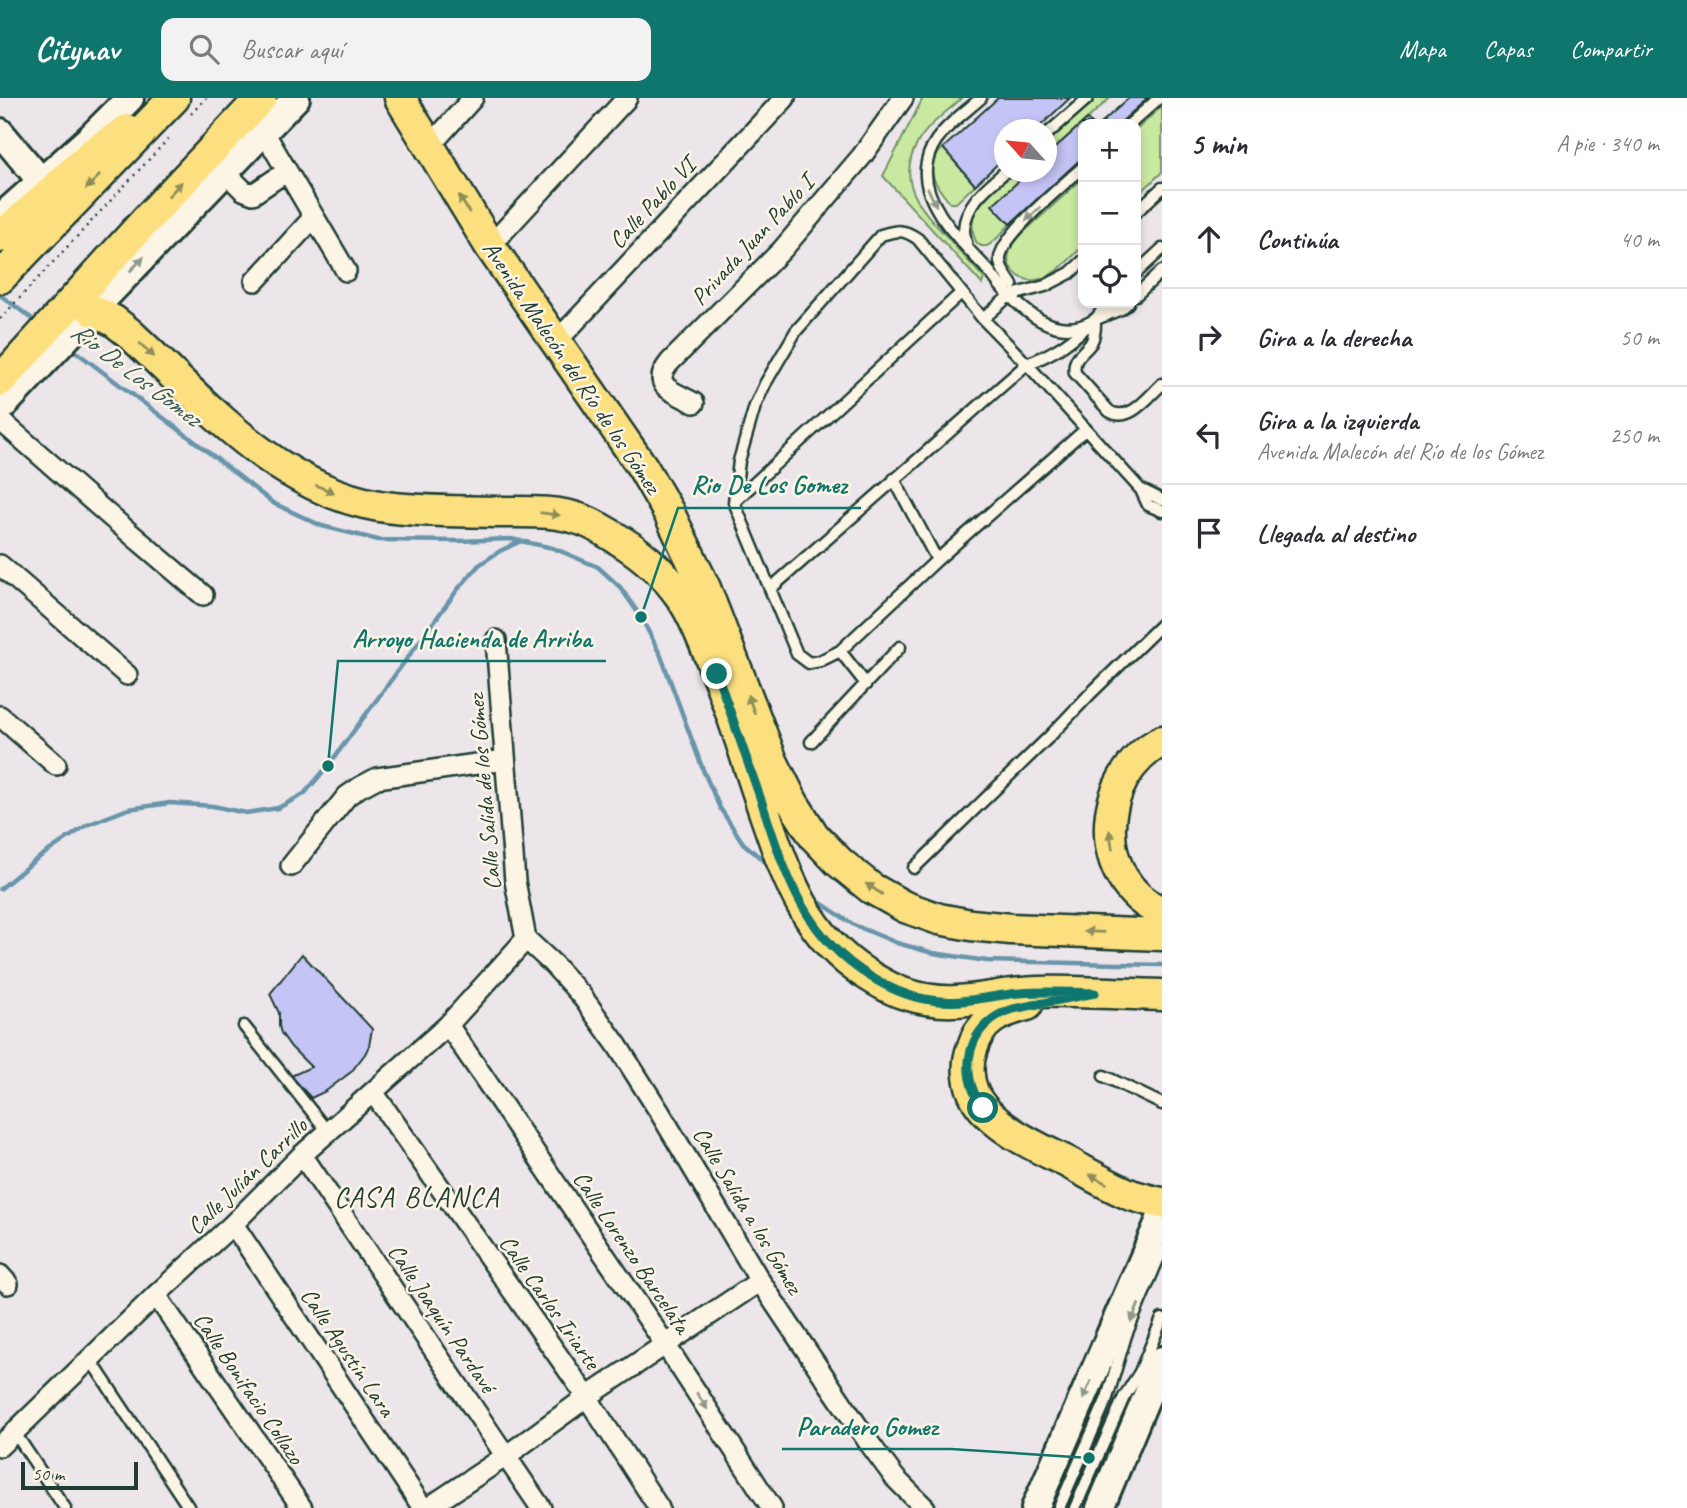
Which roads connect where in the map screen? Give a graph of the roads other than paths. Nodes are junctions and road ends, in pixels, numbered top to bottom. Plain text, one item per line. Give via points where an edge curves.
1 (130, 98) edge
2 (261, 98) edge
3 (296, 98) edge
4 (400, 98) edge
5 (473, 98) edge
6 (627, 98) edge
7 (785, 98) edge
8 (903, 98) edge
9 (981, 98) edge
10 (1088, 98) edge
11 (1159, 98) edge
12 (175, 114) edge
13 (1136, 119) edge
14 (1057, 125) edge
15 (0, 132) edge
16 (264, 132) junction
17 (429, 147) junction
18 (287, 171) junction
19 (225, 172) junction
20 (1078, 172) edge
21 (41, 181) junction
22 (994, 181) edge
23 (1162, 188) edge
24 (1141, 207) edge
25 (0, 217) edge
26 (314, 217) junction
27 (490, 246) junction
28 (967, 248) junction
29 (1162, 249) edge
30 (4, 259) edge
31 (1078, 266) edge
32 (1141, 268) edge
33 (346, 271) dead end
34 (1162, 271) edge
35 (989, 272) junction
36 (255, 281) dead end
37 (1012, 285) junction
38 (1045, 286) junction
39 (1141, 290) edge
40 (961, 293) junction
41 (1009, 296) junction
42 (87, 305) junction
43 (1103, 308) edge
44 (1122, 308) edge
45 (984, 319) junction
46 (1096, 319) junction
47 (555, 342) junction
48 (38, 354) junction
49 (1027, 364) junction
50 (0, 381) edge
51 (1162, 384) edge
52 (694, 403) dead end
53 (0, 409) edge
54 (0, 420) edge
55 (1086, 429) junction
56 (894, 479) junction
57 (1141, 489) junction
58 (1162, 500) edge
59 (734, 502) junction
60 (1162, 511) edge
61 (937, 561) junction
62 (0, 565) edge
63 (770, 589) junction
64 (204, 595) dead end
65 (1162, 624) edge
66 (496, 640) dead end
67 (900, 647) dead end
68 (840, 651) junction
69 (127, 675) dead end
70 (866, 684) junction
71 (0, 716) edge
72 (1162, 741) edge
73 (811, 742) dead end
74 (505, 760) junction
75 (57, 765) dead end
76 (291, 866) dead end
77 (914, 868) dead end
78 (1162, 912) edge
79 (1162, 935) edge
80 (526, 939) junction
81 (1095, 993) junction
82 (1162, 995) edge
83 (448, 1025) junction
84 (244, 1026) dead end
85 (1104, 1076) dead end
86 (373, 1092) junction
87 (1162, 1104) edge
88 (328, 1132) junction
89 (302, 1155) junction
90 (1162, 1203) edge
91 (1162, 1215) edge
92 (233, 1224) junction
93 (1162, 1251) edge
94 (761, 1281) junction
95 (156, 1295) junction
96 (1162, 1319) edge
97 (664, 1344) junction
98 (90, 1359) junction
99 (1162, 1360) edge
100 (587, 1396) junction
101 (7, 1439) edge
102 (506, 1456) junction
103 (65, 1508) edge
104 (189, 1508) edge
105 (302, 1508) edge
106 (425, 1508) edge
107 (541, 1508) edge
108 (659, 1508) edge
109 (772, 1508) edge
110 (925, 1508) edge
111 (1035, 1508) edge
112 (1059, 1508) edge
113 (1075, 1508) edge
114 (1100, 1508) edge

1 - 21 street
42 -> 2 main road via 146,220
3 - 16 street
4 - 17 main road, Avenida Malecón del Río de los Gómez
5 - 17 street
6 - 27 street
7 - 47 street, Calle Pablo VI
8 - 52 street, Privada Juan Pablo I via 862,156 782,250 665,368 664,386
9 -> 28 lane via 936,139 927,161 926,183 936,207
10 - 14 lane
11 - 13 lane
12 -> 30 main road
15 - 21 street
16 - 18 street
16 - 19 street
27 -> 17 main road, Avenida Malecón del Río de los Gómez
18 - 19 street via 253,194
18 - 26 street
42 -> 19 street
20 -> 37 lane via 1014,231 1000,251 1003,272
21 - 25 street
22 - 28 lane via 970,209 964,230
23 - 24 lane
26 - 33 street
26 - 36 street
27 - 47 main road, Avenida Malecón del Río de los Gómez
28 - 35 lane
29 - 32 lane
31 - 38 lane
34 - 39 lane
35 - 37 lane
35 - 41 lane
37 - 38 lane
38 - 41 lane
40 - 45 lane
40 - 59 lane
40 - 59 lane via 918,239 908,232 881,234 796,331 765,384 745,438
41 - 45 lane
41 - 46 lane via 1041,322 1058,328
42 - 48 main road
42 -> 81 main road via 128,332 255,447 314,485 381,506 561,515 584,521 651,562 684,600 695,622 805,912 833,949 860,971 926,1000 967,1002 1028,992
43 - 46 lane
44 - 46 lane
45 - 49 lane
46 - 49 lane via 1052,354
46 - 51 lane via 1092,342 1073,366 1074,373 1109,411 1116,416 1133,412
79 -> 47 main road, Avenida Malecón del Río de los Gómez via 1011,929 939,919 871,888 839,862 814,836 772,761 705,587 669,513
48 - 50 main road
48 - 53 street
49 - 55 lane
49 - 56 lane
54 - 64 street
55 - 57 lane
55 - 61 lane
56 - 61 lane
56 - 63 lane
57 - 58 lane
57 - 60 lane via 1148,505
59 - 63 lane
61 - 68 lane
62 - 69 street
63 - 68 lane via 797,654 809,663
65 - 77 lane
66 - 74 street, Calle Salida de los Gómez
67 - 70 lane
68 - 70 lane
70 - 73 lane
71 - 75 street
78 -> 72 main road via 1135,895 1123,878 1113,856 1109,829 1117,788 1128,769
74 - 76 street via 377,778 360,786
74 - 80 street, Calle Salida de los Gómez via 515,881
80 - 83 street, Calle Julián Carrillo
80 - 94 street, Calle Salida a los Gómez via 581,995 617,1045
81 - 82 main road
90 -> 81 main road via 1116,1188 1021,1137 995,1120 972,1089 968,1072 972,1047 994,1017 1029,1004
83 - 86 street, Calle Julián Carrillo
83 - 97 street, Calle Lorenzo Barcelata
84 - 88 lane
85 - 87 lane
86 - 88 street, Calle Julián Carrillo
86 - 100 street, Calle Carlos Iriarte
88 - 89 street, Calle Julián Carrillo
89 - 92 street, Calle Julián Carrillo
89 - 102 street, Calle Joaquín Pardavé
91 -> 111 street
92 - 95 street, Calle Julián Carrillo
92 - 106 street, Calle Agustín Lara
93 -> 112 lane via 1126,1335 1107,1398
94 - 97 street
94 - 110 street, Calle Salida a los Gómez via 867,1440
95 - 98 street, Calle Julián Carrillo
95 - 105 street, Calle Bonifacio Collazo
96 - 113 lane
97 - 100 street
97 -> 109 street, Calle Lorenzo Barcelata
98 - 101 street, Calle Julián Carrillo
98 - 104 lane
99 - 114 street
100 - 102 street
100 - 108 street, Calle Carlos Iriarte
101 - 103 lane
102 - 106 street
102 - 107 street, Calle Joaquín Pardavé

